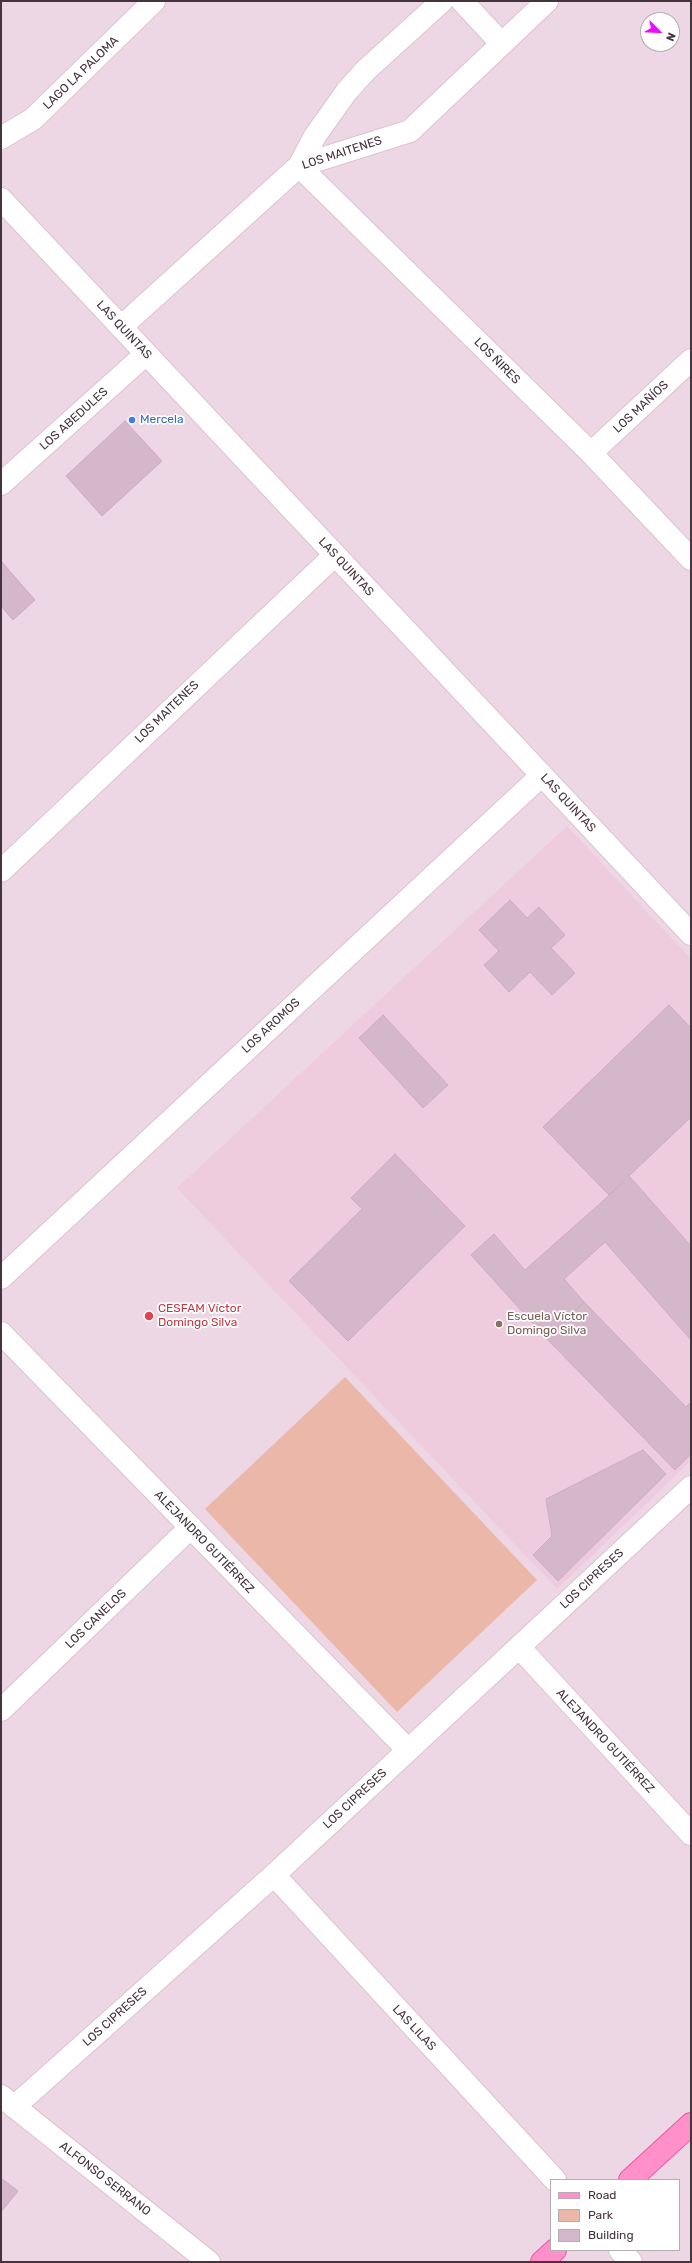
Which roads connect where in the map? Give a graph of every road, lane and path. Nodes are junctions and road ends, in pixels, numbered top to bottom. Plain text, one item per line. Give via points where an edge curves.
1 (154, 1) edge
2 (442, 1) edge
3 (462, 1) edge
4 (547, 1) edge
5 (502, 44) junction
6 (1, 138) edge
7 (299, 166) junction
8 (1, 199) edge
9 (121, 327) junction
10 (146, 354) junction
11 (691, 360) edge
12 (591, 453) junction
13 (1, 484) edge
14 (335, 555) junction
15 (691, 559) edge
16 (542, 775) junction
17 (1, 871) edge
18 (691, 934) edge
19 (1, 1278) edge
20 (1, 1333) edge
21 (691, 1487) edge
22 (190, 1527) junction
23 (519, 1647) junction
24 (1, 1710) edge
25 (408, 1750) junction
26 (691, 1834) edge
27 (274, 1875) junction
28 (8, 2102) edge
29 (691, 2124) edge
30 (554, 2179) edge
31 (631, 2179) edge
32 (554, 2251) edge
33 (621, 2251) edge
34 (209, 2262) edge
35 (542, 2262) edge
36 (631, 2262) edge

1 - 6 street, LAGO LA PALOMA via 33,119
2 - 7 street via 366,70 347,91 315,136
3 - 5 street
4 - 5 street, LOS MAITENES
5 - 7 street, LOS MAITENES via 410,131
7 - 9 street, LOS MAITENES
7 - 12 street, LOS ÑIRES
8 - 9 street, LAS QUINTAS
9 - 10 street, LAS QUINTAS
10 - 13 street, LOS ABEDULES
10 - 14 street, LAS QUINTAS
11 - 12 street, LOS MAÑÍOS
12 - 15 street, LOS ÑIRES
14 - 16 street, LAS QUINTAS
14 - 17 street, LOS MAITENES
16 - 18 street, LAS QUINTAS
16 - 19 street, LOS AROMOS
20 - 22 street, ALEJANDRO GUTIÉRREZ
21 - 23 street, LOS CIPRESES
22 - 24 street, LOS CANELOS
22 - 25 street, ALEJANDRO GUTIÉRREZ
23 - 25 street, LOS CIPRESES
23 - 26 street, ALEJANDRO GUTIÉRREZ
25 - 27 street, LOS CIPRESES
27 - 28 street, LOS CIPRESES
27 - 30 street, LAS LILAS
28 - 34 street, ALFONSO SERRANO
29 - 31 main road
32 - 35 main road
33 - 36 street

